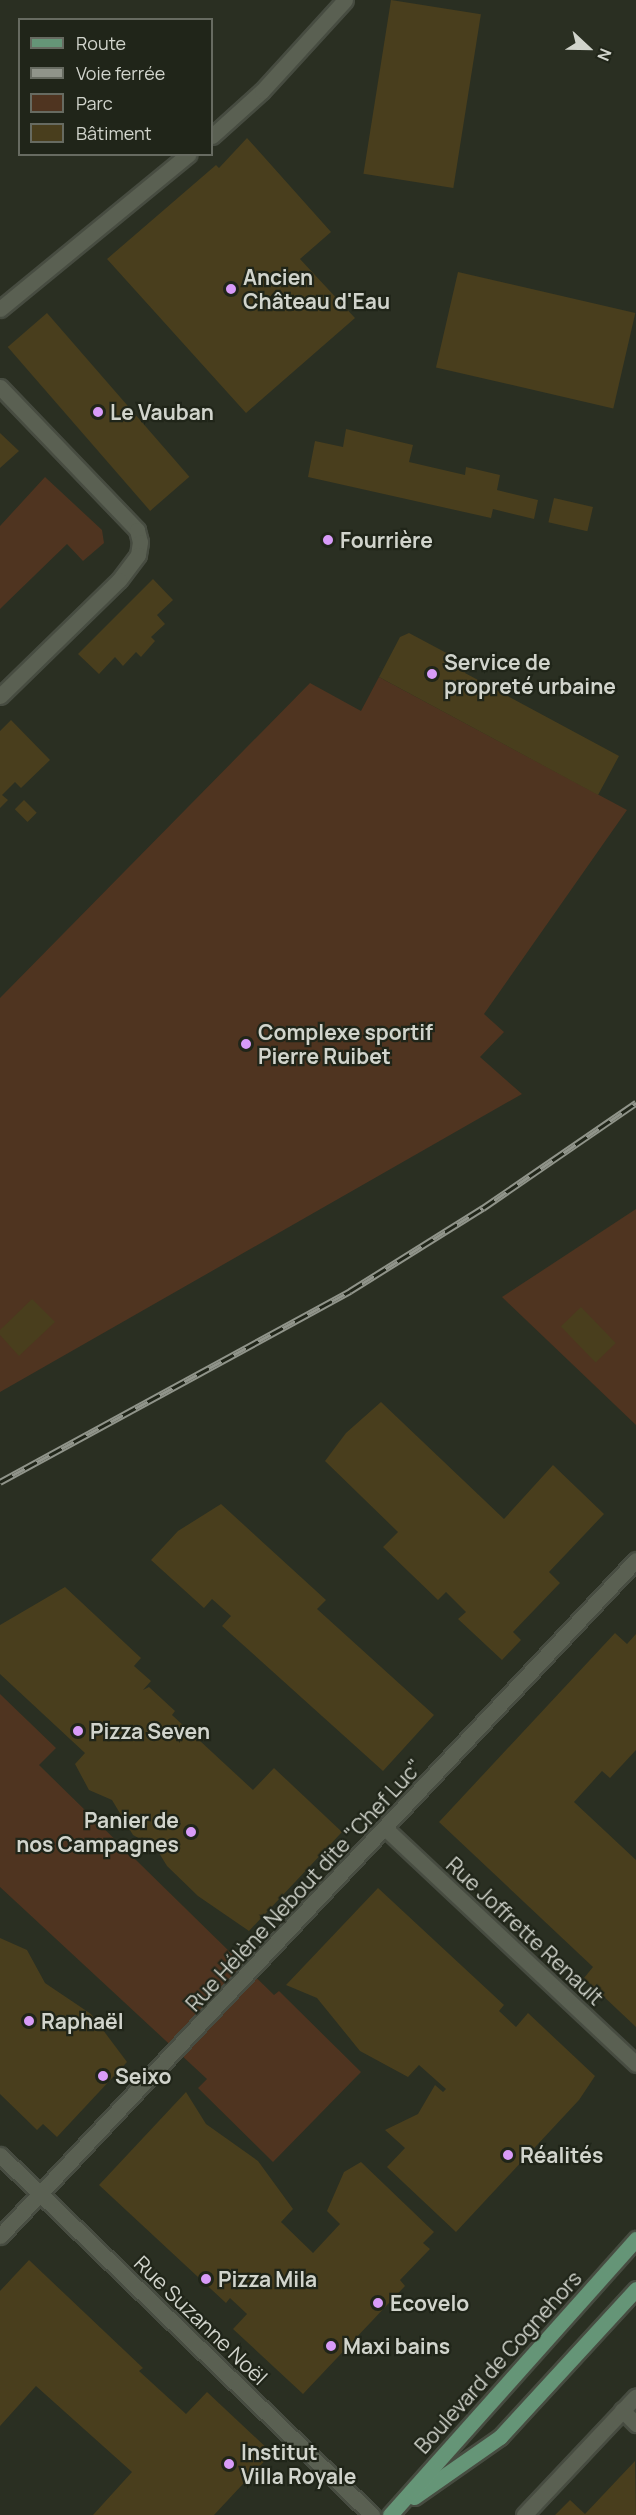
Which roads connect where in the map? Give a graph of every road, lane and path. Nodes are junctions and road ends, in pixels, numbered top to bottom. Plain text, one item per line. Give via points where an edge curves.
1 (345, 0) edge
2 (213, 135) edge
3 (187, 156) edge
4 (0, 309) edge
5 (0, 387) edge
6 (0, 696) edge
7 (636, 1560) edge
8 (386, 1829) junction
9 (636, 2064) edge
10 (0, 2155) edge
11 (40, 2194) junction
12 (0, 2236) edge
13 (636, 2239) edge
14 (636, 2289) edge
15 (636, 2396) edge
16 (622, 2410) junction
17 (636, 2424) edge
18 (392, 2514) edge
19 (372, 2515) edge
20 (525, 2515) edge

1 - 2 street via 262,91
3 - 4 street
5 - 6 street via 137,531 140,542 138,555 119,580
7 - 8 street, Rue Hélène Nebout dite "Chef Luc"
8 - 9 street, Rue Joffrette Renault
8 - 11 street, Rue Hélène Nebout dite "Chef Luc"
10 - 11 street, Rue Suzanne Noël
11 - 12 street, Rue Hélène Nebout dite "Chef Luc"
11 - 19 street, Rue Suzanne Noël
13 - 18 main road, Boulevard de Cognehors
14 - 18 main road, Boulevard de Cognehors via 500,2437
15 - 16 street
16 - 17 street
16 - 20 street

